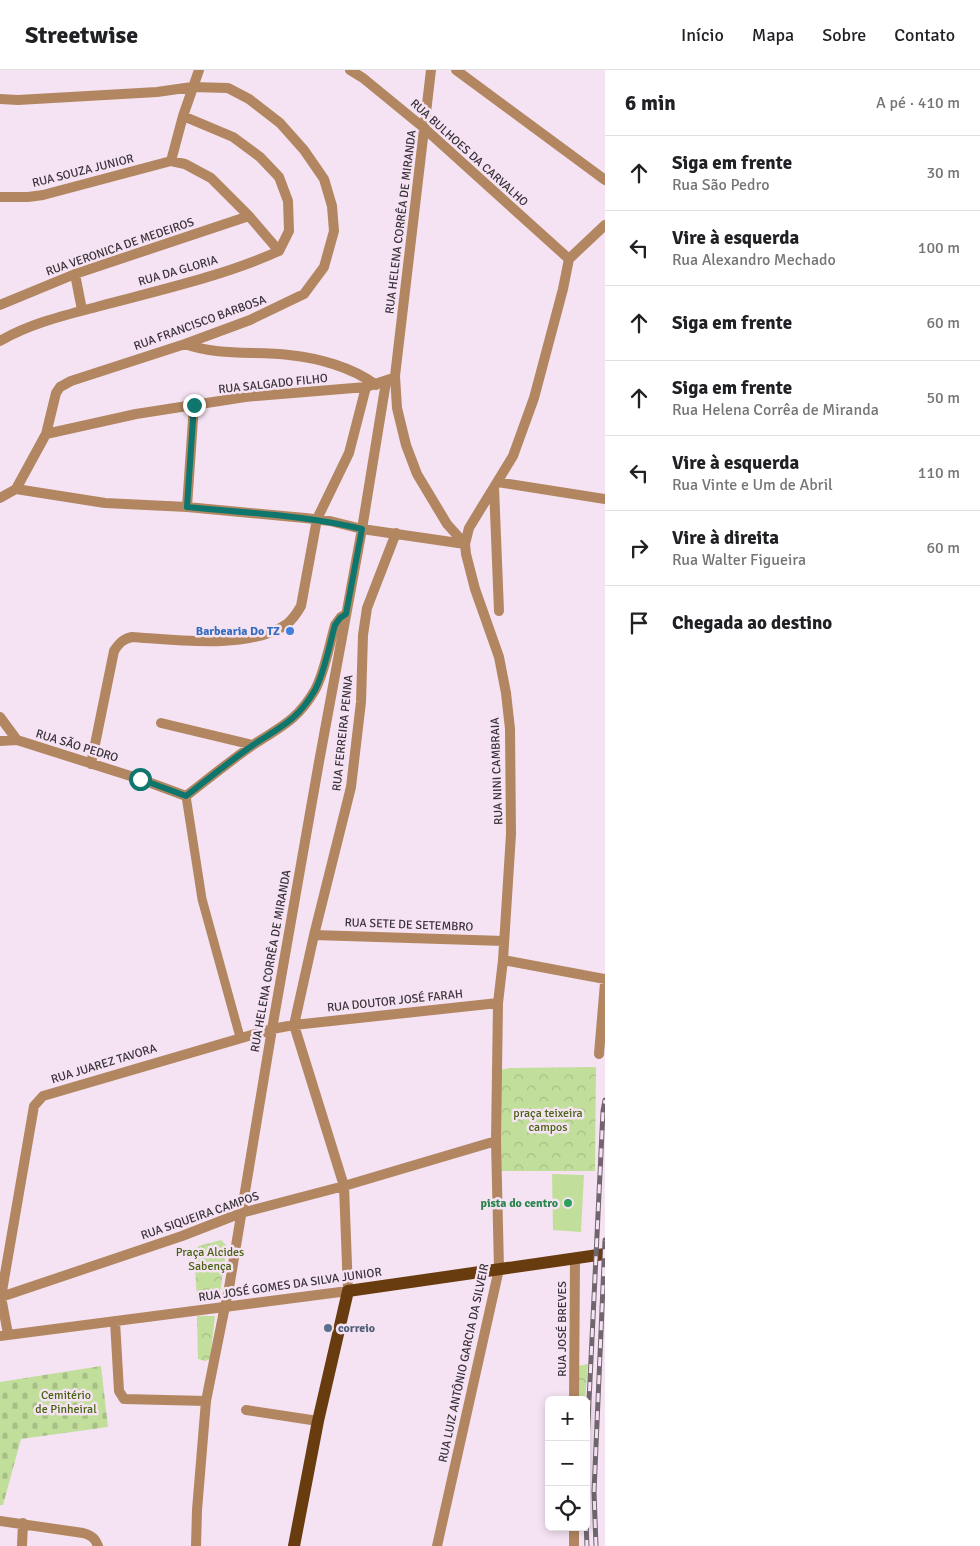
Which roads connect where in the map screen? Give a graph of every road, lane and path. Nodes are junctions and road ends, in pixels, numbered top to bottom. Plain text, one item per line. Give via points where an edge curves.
1 (199, 70) edge
2 (350, 70) edge
3 (431, 70) edge
4 (456, 70) edge
5 (192, 87) junction
6 (0, 99) edge
7 (183, 116) junction
8 (424, 128) junction
9 (171, 161) junction
10 (605, 180) edge
11 (0, 197) edge
12 (249, 216) junction
13 (605, 225) edge
14 (279, 251) junction
15 (569, 259) junction
16 (75, 274) junction
17 (0, 305) edge
18 (82, 310) junction
19 (0, 341) edge
20 (185, 344) junction
21 (381, 383) junction
22 (194, 405) junction
23 (46, 434) junction
24 (496, 484) junction
25 (16, 489) junction
26 (0, 498) edge
27 (605, 499) edge
28 (187, 507) junction
29 (317, 519) junction
30 (362, 529) junction
31 (396, 533) junction
32 (465, 544) junction
33 (499, 611) dead end
34 (346, 614) junction
35 (0, 717) edge
36 (161, 723) dead end
37 (17, 740) junction
38 (0, 741) edge
39 (253, 745) junction
40 (91, 764) junction
41 (186, 796) junction
42 (314, 935) junction
43 (504, 941) junction
44 (504, 960) junction
45 (605, 979) edge
46 (605, 984) edge
47 (498, 1003) junction
48 (294, 1025) junction
49 (272, 1029) junction
50 (240, 1037) junction
51 (599, 1054) dead end
52 (496, 1141) junction
53 (344, 1186) junction
54 (241, 1213) junction
55 (605, 1254) edge
56 (574, 1258) junction
57 (499, 1269) junction
58 (348, 1292) junction
59 (0, 1297) edge
60 (115, 1321) junction
61 (4, 1335) edge
62 (574, 1396) edge
63 (206, 1401) junction
64 (246, 1410) dead end
65 (318, 1421) junction
66 (0, 1521) edge
67 (23, 1523) junction
68 (574, 1531) edge
69 (22, 1546) edge
70 (98, 1546) edge
71 (196, 1546) edge
72 (294, 1546) edge
73 (437, 1546) edge
74 (574, 1546) edge

1 - 5 street
2 - 8 street, RUA BULHOES DA CARVALHO
3 - 8 street, RUA HELENA CORRÊA DE MIRANDA
4 - 10 street
5 - 6 street, RUA FRANCISCO BARBOSA via 157,92
5 - 7 street
5 - 20 street, RUA FRANCISCO BARBOSA via 228,88 249,99 280,123 324,179 332,206 334,231 324,267 304,294 250,320
7 - 9 street
7 - 14 street via 233,137 260,157 278,177 288,201 289,231
8 - 15 street, RUA BULHOES DA CARVALHO
8 - 21 street, RUA HELENA CORRÊA DE MIRANDA
9 - 11 street, RUA SOUZA JUNIOR via 43,195
9 - 12 street via 185,164 212,178
12 - 14 street
12 - 16 street, RUA VERONICA DE MEDEIROS
13 - 15 street
14 - 18 street, RUA DA GLORIA via 218,273
15 - 24 street via 534,398 513,456
16 - 17 street, RUA VERONICA DE MEDEIROS
16 - 18 street
18 - 19 street, RUA DA GLORIA via 58,316
20 - 21 street via 207,350 290,355 316,360
20 - 23 street, RUA FRANCISCO BARBOSA via 65,384 56,393
21 - 22 street, RUA SALGADO FILHO
21 - 29 street
21 - 30 street, RUA HELENA CORRÊA DE MIRANDA
21 - 32 street via 397,408 406,445 418,474 447,524
22 - 23 street, RUA SALGADO FILHO
22 - 28 street
23 - 25 street, RUA FRANCISCO BARBOSA
24 - 27 street
24 - 32 street via 469,528
24 - 33 street
25 - 26 street
25 - 28 street via 105,503
28 - 29 street
29 - 30 street
29 - 40 street via 301,606 286,624 248,639 200,642 132,637 119,643 114,651
30 - 31 street
30 - 34 street, RUA HELENA CORRÊA DE MIRANDA
31 - 32 street
31 - 42 street, RUA FERREIRA PENNA via 367,608 351,787
32 - 43 street, RUA NINI CAMBRAIA via 475,589 498,657 510,729 511,834
34 - 39 street via 335,625 318,683 308,699 290,722
34 - 49 street, RUA HELENA CORRÊA DE MIRANDA
35 - 37 street, RUA SÃO PEDRO
36 - 39 street
37 - 38 street
37 - 40 street, RUA SÃO PEDRO
39 - 41 street
40 - 41 street, RUA SÃO PEDRO
41 - 50 street via 202,899
42 - 43 street, RUA SETE DE SETEMBRO
42 - 48 street, RUA FERREIRA PENNA
43 - 44 street, RUA NINI CAMBRAIA
44 - 45 street
44 - 47 street, RUA NINI CAMBRAIA
46 - 51 street
47 - 48 street, RUA DOUTOR JOSÉ FARAH
47 - 52 street, RUA LUIZ ANTÔNIO GARCIA DA SILVEIR
48 - 49 street, RUA JUAREZ TAVORA
48 - 53 street
49 - 50 street, RUA JUAREZ TAVORA
49 - 54 street, RUA HELENA CORRÊA DE MIRANDA
50 - 59 street, RUA JUAREZ TAVORA via 43,1096 34,1106
52 - 53 street, RUA SIQUEIRA CAMPOS
52 - 57 street, RUA LUIZ ANTÔNIO GARCIA DA SILVEIR
53 - 54 street, RUA SIQUEIRA CAMPOS
53 - 58 street
54 - 59 street, RUA SIQUEIRA CAMPOS
54 - 63 street, RUA HELENA CORRÊA DE MIRANDA, bridge
55 - 56 main road, RUA JOSÉ GOMES DA SILVA JUNIOR
56 - 57 main road, RUA JOSÉ GOMES DA SILVA JUNIOR
56 - 62 street, RUA JOSÉ BREVES
57 - 58 main road, RUA JOSÉ GOMES DA SILVA JUNIOR
57 - 73 street, RUA LUIZ ANTÔNIO GARCIA DA SILVEIR
58 - 60 street, RUA JOSÉ GOMES DA SILVA JUNIOR
58 - 65 main road
59 - 61 street, RUA JUAREZ TAVORA
60 - 61 street, RUA JOSÉ GOMES DA SILVA JUNIOR
60 - 63 street via 119,1392 124,1399
63 - 71 street, RUA HELENA CORRÊA DE MIRANDA
64 - 65 street
65 - 72 main road
66 - 67 street
67 - 69 street
67 - 70 street via 90,1535
68 - 74 street

